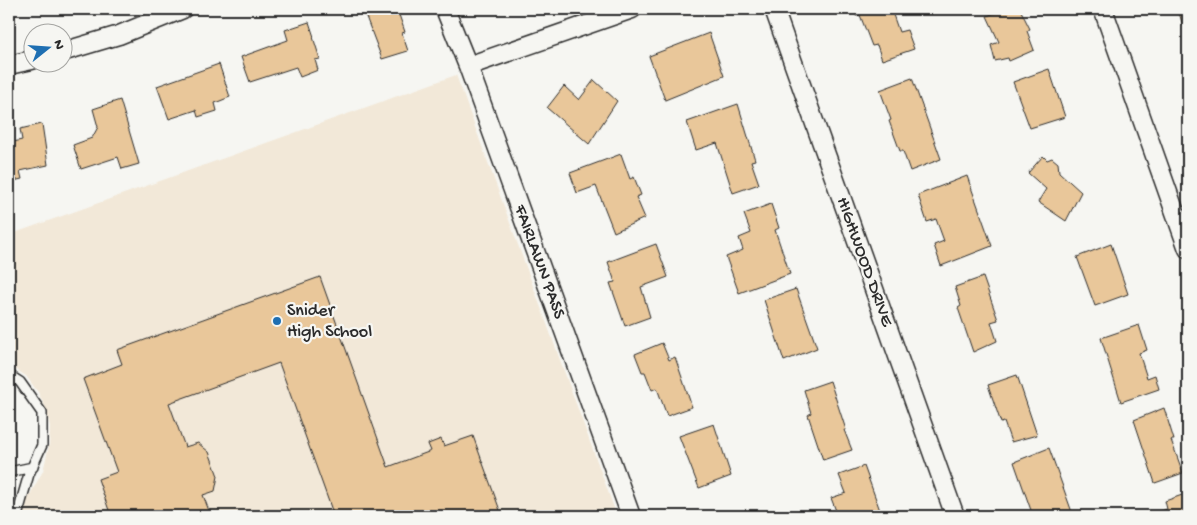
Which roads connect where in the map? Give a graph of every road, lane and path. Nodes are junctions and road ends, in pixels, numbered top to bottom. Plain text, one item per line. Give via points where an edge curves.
1 (182, 9) edge
2 (445, 9) edge
3 (632, 9) edge
4 (774, 9) edge
5 (1103, 9) edge
6 (72, 49) edge
7 (22, 62) edge
8 (9, 65) edge
9 (468, 66) junction
10 (1188, 249) edge
11 (9, 375) edge
12 (32, 468) junction
13 (9, 472) edge
14 (16, 516) edge
15 (631, 516) edge
16 (955, 516) edge

1 - 6 street via 119,35
2 - 9 street, FAIRLAWN PASS
3 - 9 street
4 - 16 street, HIGHWOOD DRIVE
5 - 10 street
7 - 8 street
9 - 15 street, FAIRLAWN PASS
11 - 12 lane via 20,382 42,413 42,445
12 - 13 lane
12 - 14 lane

